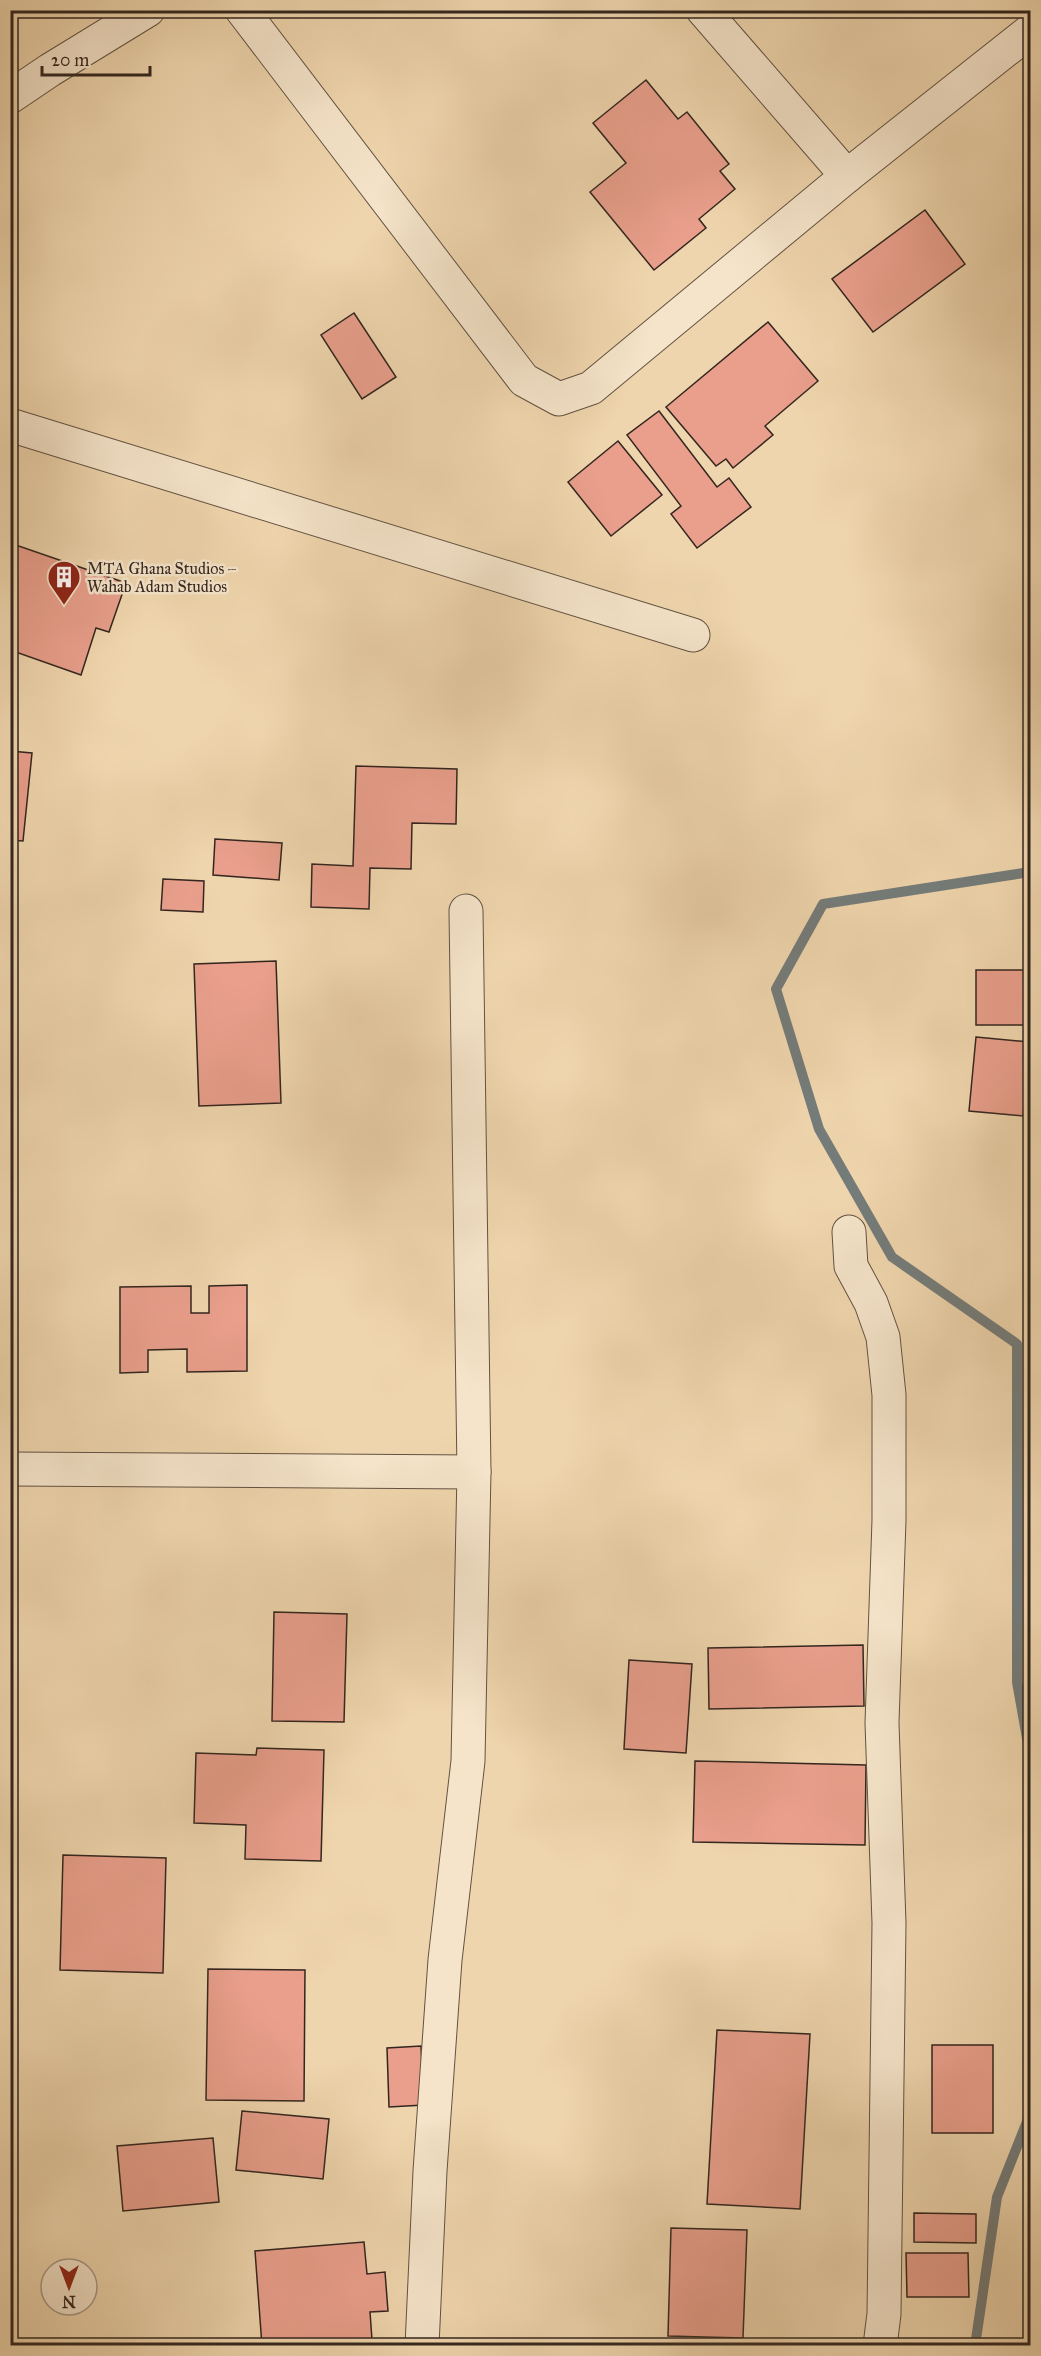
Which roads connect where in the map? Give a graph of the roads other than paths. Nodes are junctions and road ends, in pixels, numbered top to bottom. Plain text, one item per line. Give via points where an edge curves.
1 (148, 10) edge
2 (242, 10) edge
3 (704, 10) edge
4 (1030, 31) edge
5 (10, 97) edge
6 (847, 176) junction
7 (10, 425) edge
8 (693, 635) dead end
9 (466, 911) dead end
10 (849, 1232) dead end
11 (10, 1469) edge
12 (474, 1472) junction
13 (422, 2346) edge
14 (880, 2346) edge

1 - 5 street
2 - 6 street via 524,380 559,399 591,388
3 - 6 street
4 - 6 street
7 - 8 street
9 - 12 street
10 - 14 street via 851,1266 871,1303 883,1337 888,1395 889,1520 882,1723 889,1934 884,2314
11 - 12 street
12 - 13 street via 468,1761 445,1960

